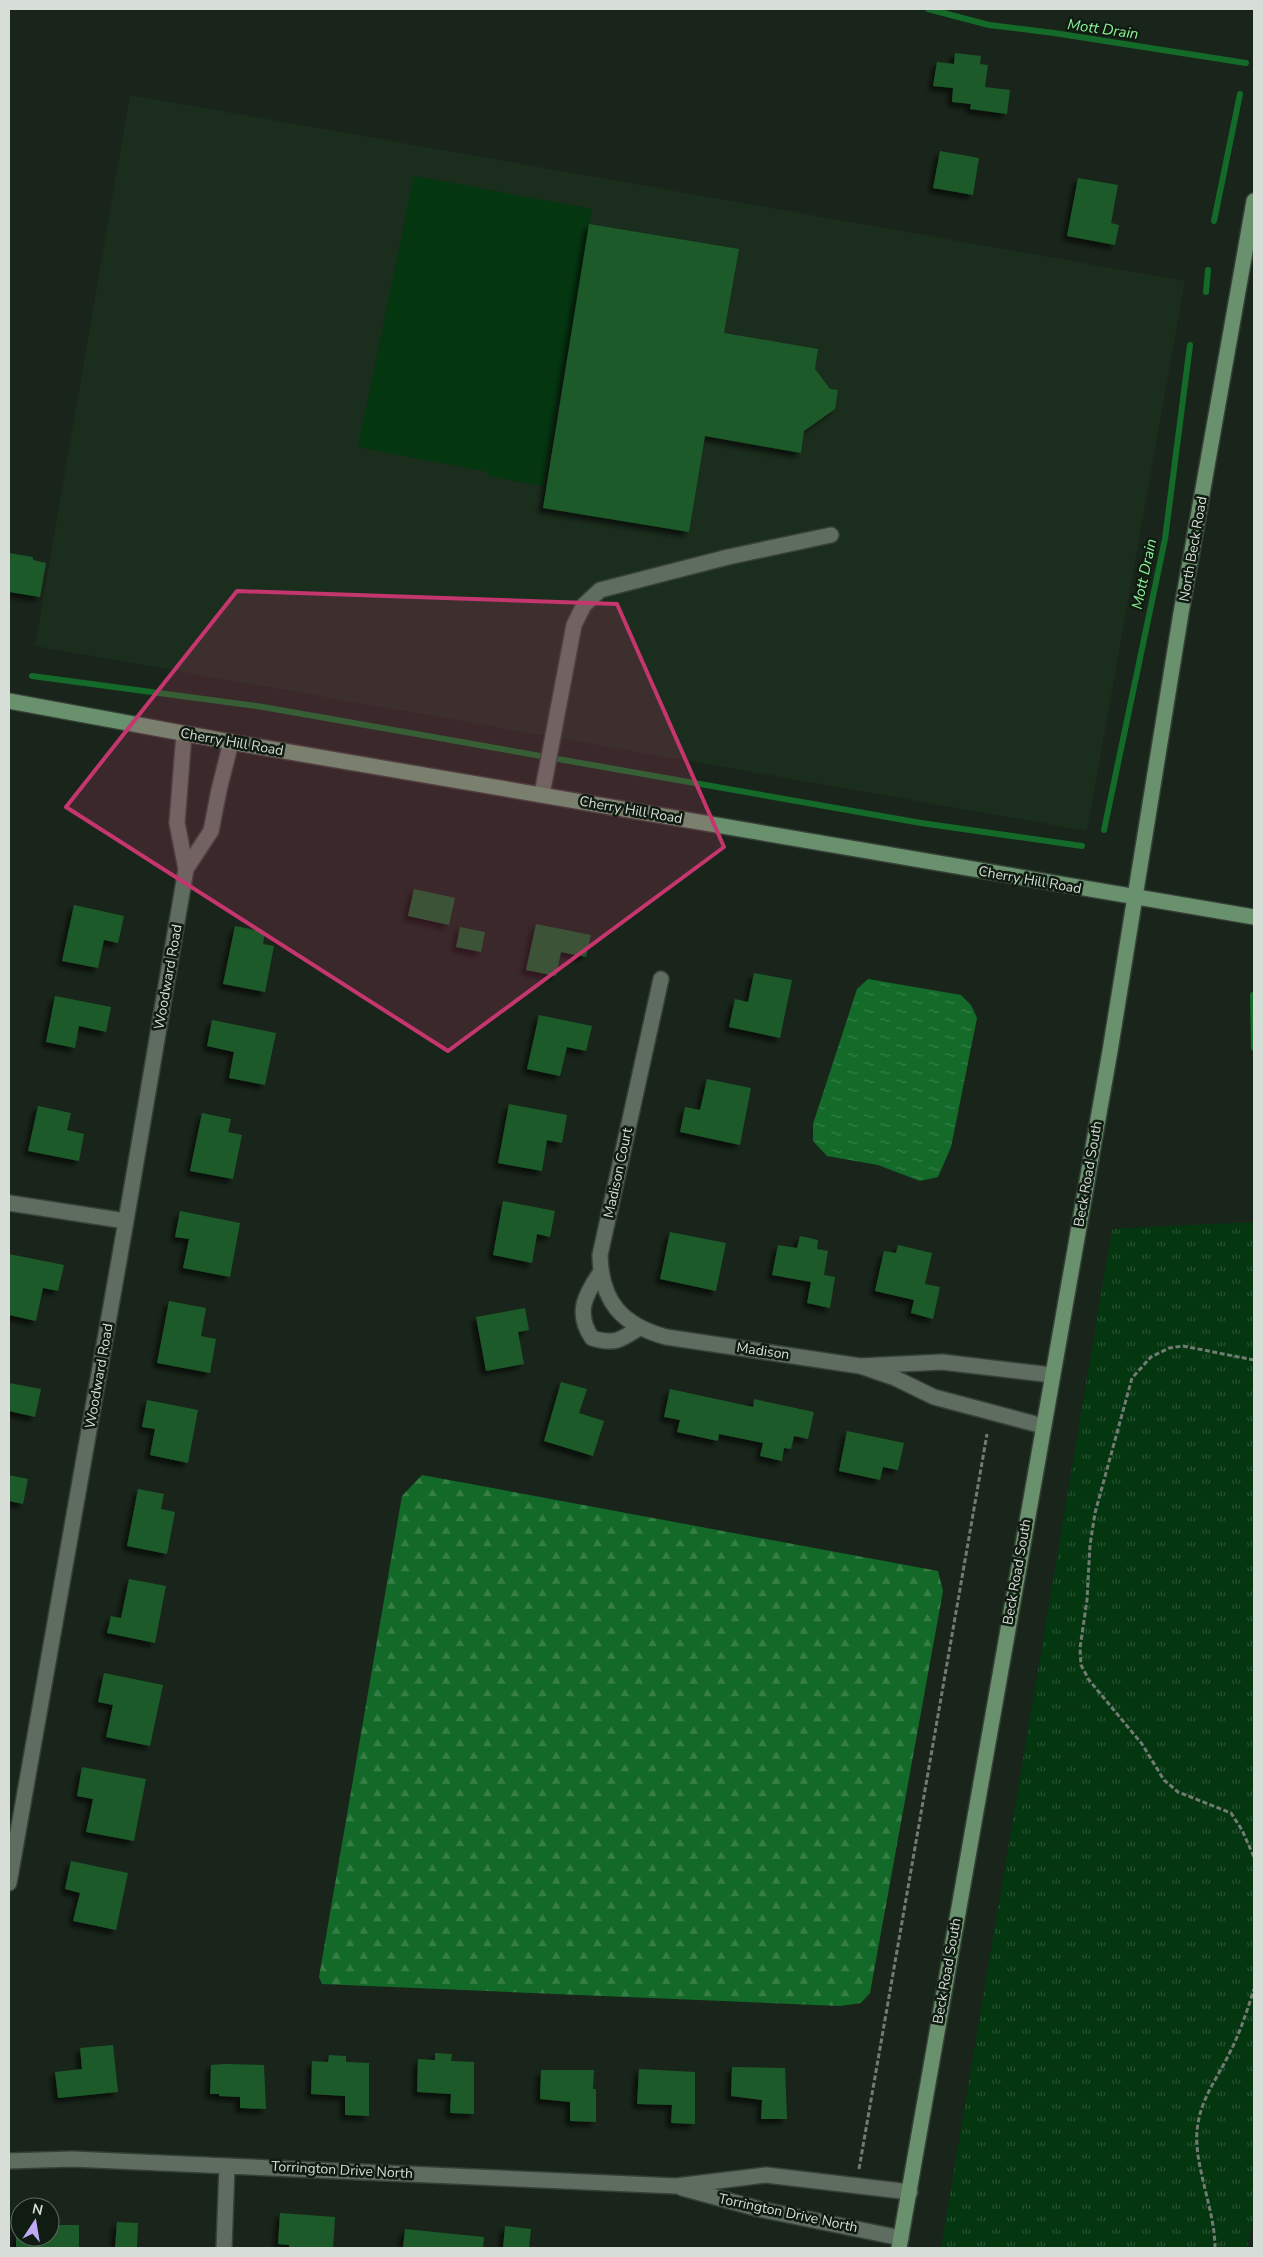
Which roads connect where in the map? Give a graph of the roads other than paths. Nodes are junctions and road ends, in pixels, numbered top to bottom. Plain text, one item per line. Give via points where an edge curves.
1 (1254, 201) edge
2 (831, 535) dead end
3 (9, 701) edge
4 (184, 734) junction
5 (232, 742) junction
6 (542, 794) junction
7 (186, 869) junction
8 (1135, 897) junction
9 (1254, 917) edge
10 (660, 978) dead end
11 (9, 1203) edge
12 (126, 1221) junction
13 (600, 1273) junction
14 (640, 1328) junction
15 (666, 1337) joint
16 (860, 1366) junction
17 (1052, 1374) junction
18 (1043, 1426) junction
19 (9, 1883) edge
20 (9, 2161) edge
21 (227, 2166) junction
22 (676, 2186) junction
23 (910, 2192) junction
24 (900, 2243) edge
25 (224, 2248) edge

1 - 8 main road, North Beck Road via 1181,613
2 - 6 street via 600,590 584,605 574,625
3 - 4 main road, Cherry Hill Road
4 - 5 main road, Cherry Hill Road
4 - 7 street, Woodward Road via 177,822
5 - 6 main road, Cherry Hill Road
5 - 7 street, Woodward Road via 211,830
6 - 8 main road, Cherry Hill Road
7 - 12 street, Woodward Road
8 - 9 main road, Cherry Hill Road
8 - 17 main road, Beck Road South
10 - 13 street, Madison Court via 600,1256
11 - 12 street
12 - 19 street, Woodward Road
13 - 14 street, Madison Court via 615,1308
13 - 14 street via 590,1287 582,1320 592,1338 604,1342 621,1340
14 - 15 street, Madison Court
15 - 16 street, Madison
16 - 17 street, Madison via 942,1362
16 - 18 street, Madison via 934,1397
17 - 18 main road, Beck Road South
18 - 23 main road, Beck Road South
20 - 21 street, Torrington Drive North via 72,2158
21 - 22 street, Torrington Drive North
21 - 25 street
22 - 23 street, Torrington Drive North via 766,2175
22 - 24 street, Torrington Drive North
23 - 24 main road, Beck Road South

